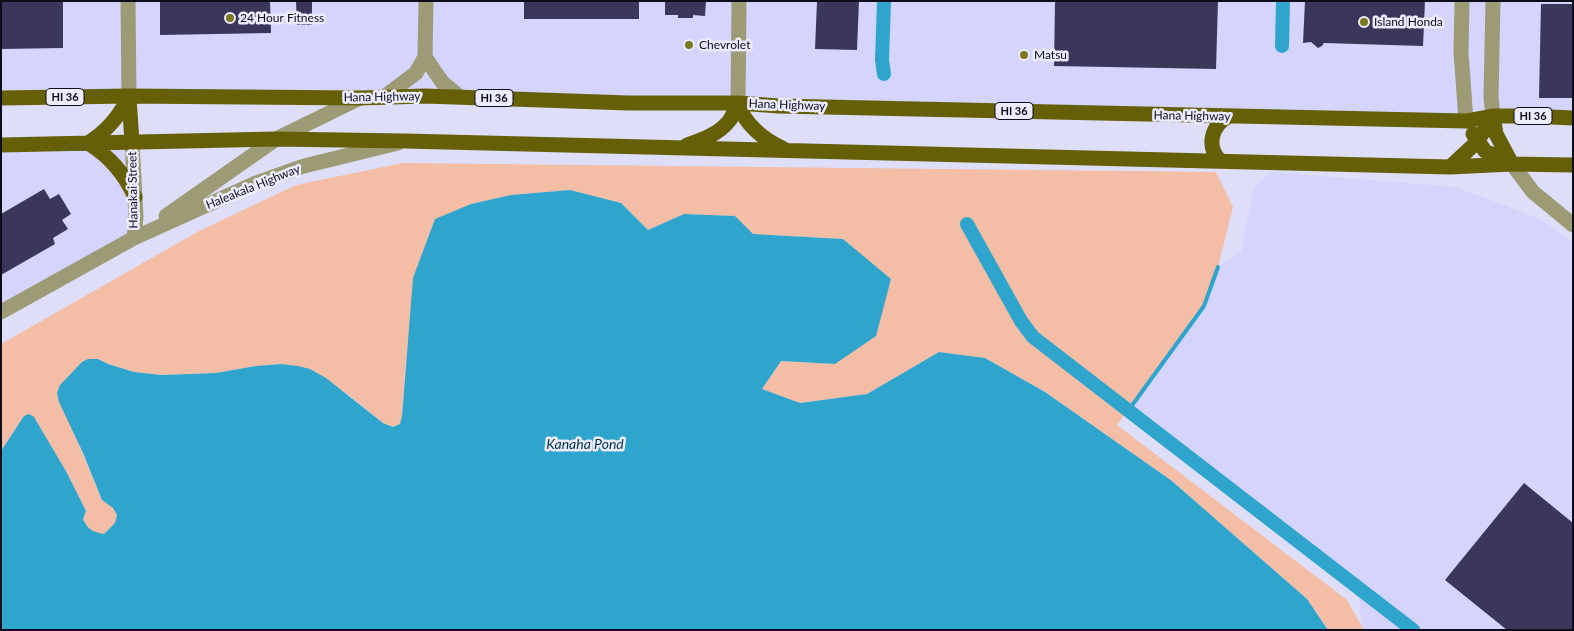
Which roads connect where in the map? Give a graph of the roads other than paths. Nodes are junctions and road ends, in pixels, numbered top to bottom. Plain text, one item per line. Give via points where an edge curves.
1 (128, 1) edge
2 (426, 1) edge
3 (740, 1) edge
4 (1462, 1) edge
5 (1493, 1) edge
6 (425, 57) junction
7 (129, 96) junction
8 (384, 97) junction
9 (460, 97) junction
10 (1, 98) edge
11 (360, 98) junction
12 (738, 103) junction
13 (1228, 116) junction
14 (1493, 116) junction
15 (1573, 118) edge
16 (1466, 121) junction
17 (276, 140) junction
18 (405, 141) junction
19 (132, 142) junction
20 (1477, 142) junction
21 (88, 143) junction
22 (1, 145) edge
23 (676, 148) junction
24 (787, 150) junction
25 (1220, 161) junction
26 (1512, 164) junction
27 (1573, 165) edge
28 (1450, 167) junction
29 (135, 197) junction
30 (1573, 225) edge
31 (134, 238) junction
32 (1, 312) edge

1 - 7 street
2 - 6 street
3 - 12 street
4 - 16 street via 1461,52
5 - 14 street
6 - 8 street via 406,83
6 - 9 street via 442,82
7 - 10 main road, Hana Highway / HI 36
7 - 11 main road, Hana Highway / HI 36
7 - 19 main road
7 - 21 main road via 113,123
8 - 9 main road, Hana Highway / HI 36
8 - 11 main road, Hana Highway / HI 36
9 - 12 main road, Hana Highway / HI 36
11 - 17 street, Haleakala Highway
12 - 13 main road, Hana Highway / HI 36
12 - 23 main road via 730,121 719,130
12 - 24 main road via 740,111 757,131
13 - 16 main road, Hana Highway / HI 36
13 - 25 main road via 1216,126 1212,138 1213,151
14 - 15 main road, Hana Highway / HI 36
14 - 16 main road, Hana Highway / HI 36
14 - 20 main road
14 - 26 main road via 1496,134
16 - 20 main road
17 - 18 main road
17 - 19 main road
17 - 31 street, Haleakala Highway
18 - 23 main road
18 - 31 street, Haleakala Highway via 304,166 256,183
19 - 21 main road
19 - 29 street, Hanakai Street
20 - 26 main road via 1486,151
20 - 28 main road
21 - 22 main road
21 - 29 main road via 116,166
23 - 24 main road
24 - 25 main road
25 - 28 main road
26 - 27 main road
26 - 28 main road
26 - 30 street via 1533,192
29 - 31 street, Hanakai Street
31 - 32 street, Haleakala Highway

